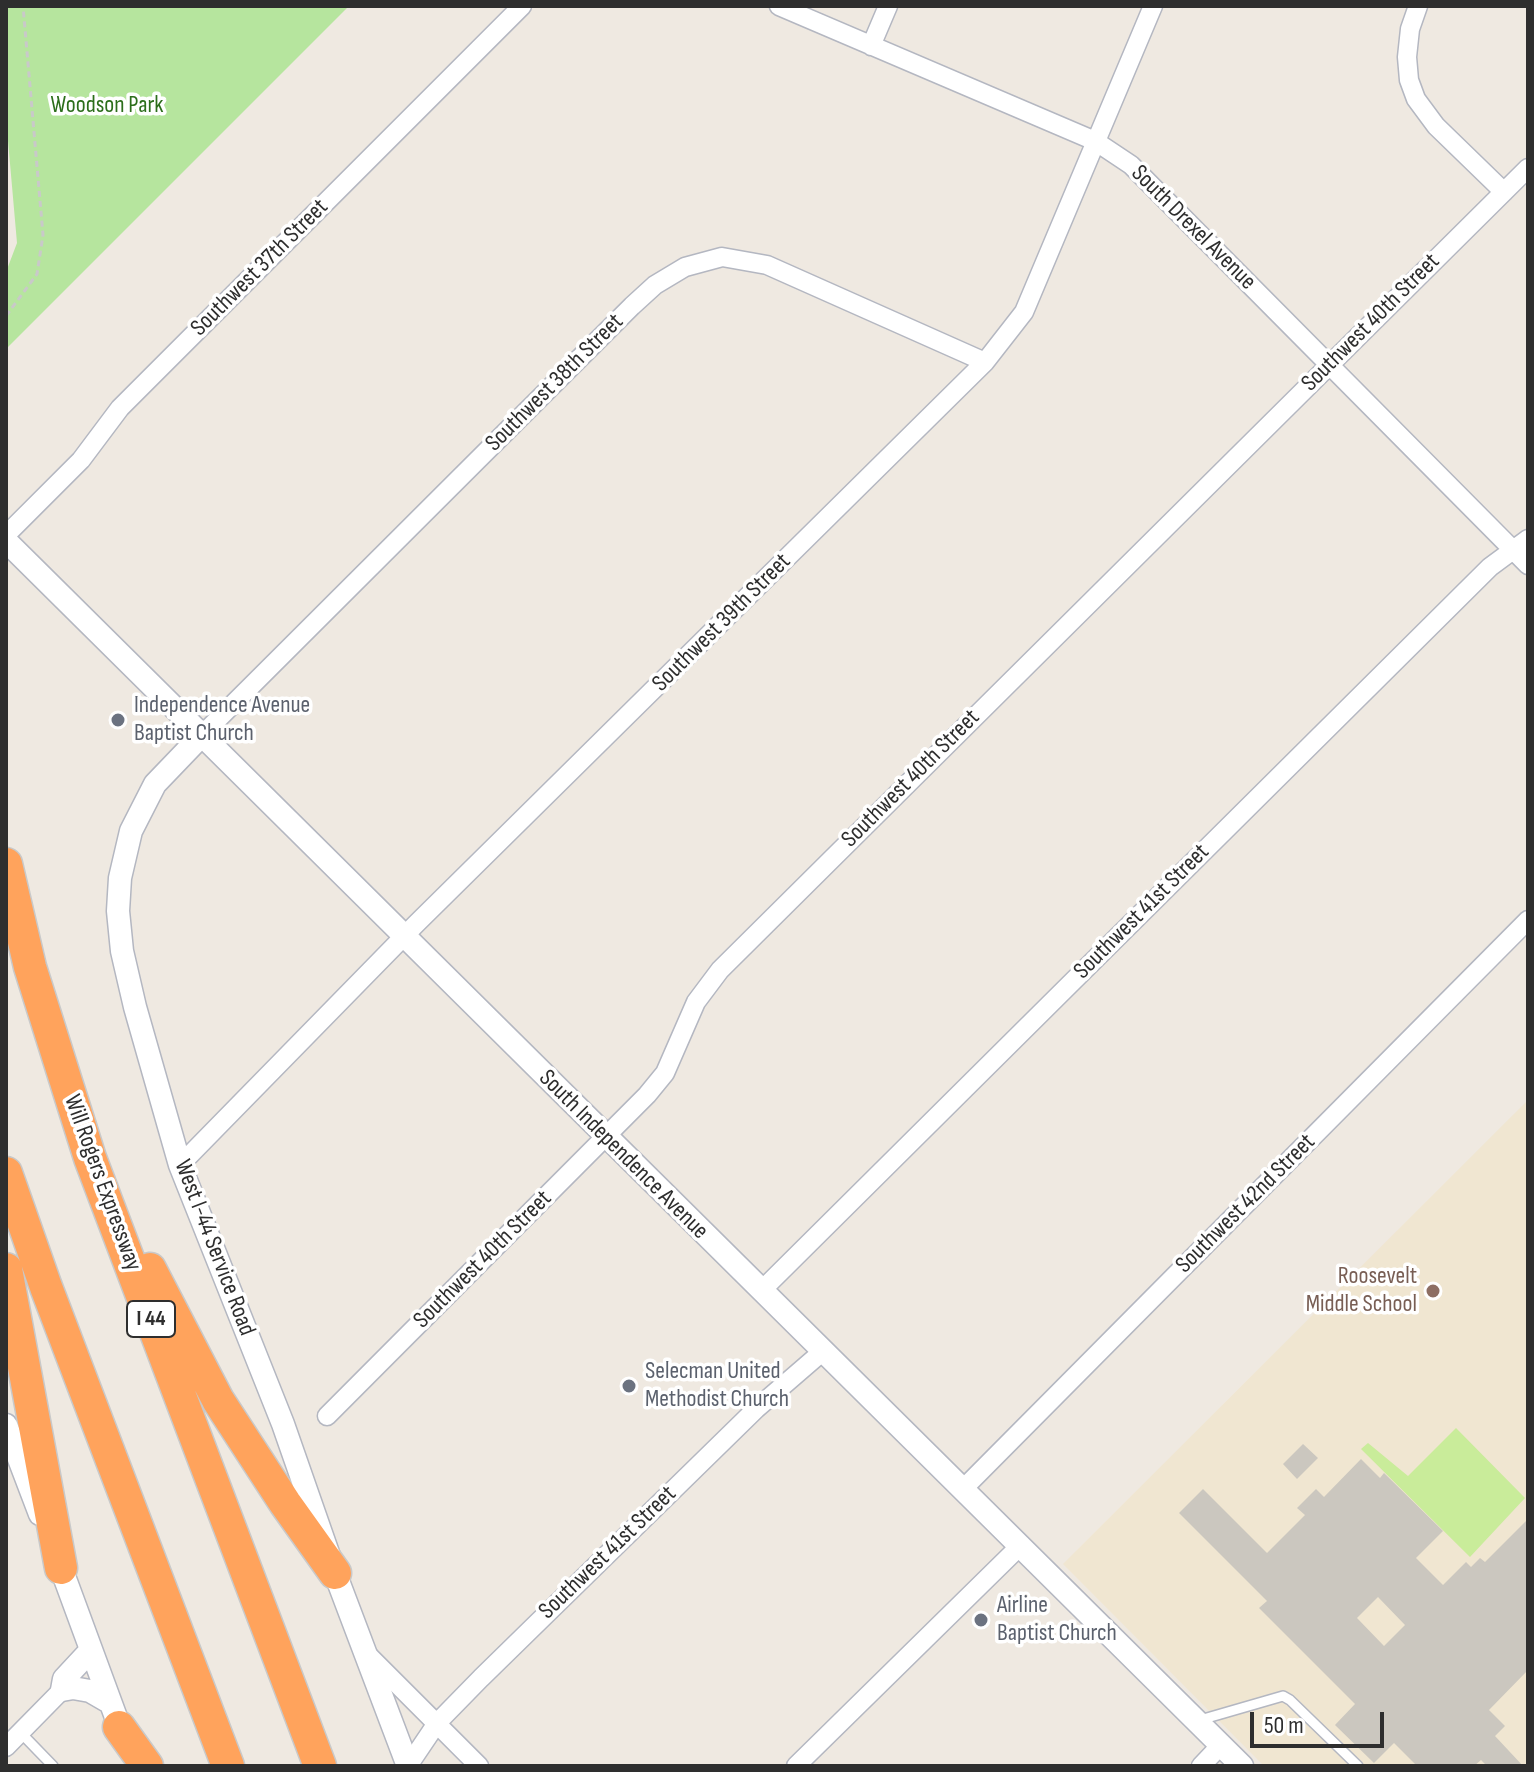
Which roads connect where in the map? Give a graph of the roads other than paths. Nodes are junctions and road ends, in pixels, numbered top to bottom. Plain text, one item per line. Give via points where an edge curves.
1 (522, 6) edge
2 (779, 6) edge
3 (888, 6) edge
4 (1153, 6) edge
5 (1418, 6) edge
6 (871, 46) junction
7 (1095, 141) junction
8 (1528, 168) edge
9 (1504, 192) junction
10 (985, 362) junction
11 (1329, 363) junction
12 (6, 535) edge
13 (6, 541) edge
14 (1521, 544) edge
15 (1528, 565) edge
16 (202, 735) junction
17 (6, 864) edge
18 (1528, 920) edge
19 (404, 937) junction
20 (606, 1137) junction
21 (90, 1158) junction
22 (180, 1165) junction
23 (6, 1173) edge
24 (6, 1269) edge
25 (761, 1291) junction
26 (822, 1352) junction
27 (327, 1416) dead end
28 (6, 1425) edge
29 (964, 1488) junction
30 (1021, 1545) junction
31 (61, 1568) junction
32 (335, 1573) junction
33 (90, 1651) junction
34 (364, 1651) junction
35 (62, 1690) junction
36 (114, 1715) junction
37 (1197, 1721) junction
38 (437, 1723) junction
39 (20, 1732) junction
40 (1221, 1745) junction
41 (6, 1747) edge
42 (47, 1764) edge
43 (134, 1766) edge
44 (147, 1766) edge
45 (228, 1766) edge
46 (320, 1766) edge
47 (408, 1766) edge
48 (479, 1766) edge
49 (796, 1766) edge
50 (1201, 1766) edge
51 (1242, 1766) edge
52 (1358, 1766) edge

1 - 12 street, Southwest 37th Street via 120,408 81,460
2 - 6 street, South Drexel Avenue
3 - 6 street
4 - 7 street, Southwest 39th Street
5 - 9 street via 1407,57 1416,99 1436,126
6 - 7 street, South Drexel Avenue
7 - 10 street, Southwest 39th Street via 1024,312
7 - 11 street, South Drexel Avenue via 1141,174
8 - 9 street, Southwest 40th Street
9 - 11 street, Southwest 40th Street
10 - 16 street, Southwest 38th Street via 767,265 722,257 685,267 632,306
10 - 19 street, Southwest 39th Street
11 - 14 street, South Drexel Avenue
11 - 20 street, Southwest 40th Street via 720,970 696,1002 665,1073
13 - 16 street, South Independence Avenue
14 - 15 street, South Drexel Avenue
14 - 25 street, Southwest 41st Street via 1478,578
16 - 19 street, South Independence Avenue
16 - 22 street, West I-44 Service Road via 155,784 141,809 123,856 118,911 135,1007
17 - 21 highway, Will Rogers Expressway / I 44 via 30,967
18 - 29 street, Southwest 42nd Street
19 - 20 street, South Independence Avenue
19 - 22 street, Southwest 39th Street
20 - 25 street, South Independence Avenue
20 - 27 street, Southwest 40th Street
21 - 32 highway via 218,1400
21 - 46 highway, Will Rogers Expressway / I 44
22 - 32 street, West I-44 Service Road via 283,1424
23 - 45 highway
24 - 31 highway
25 - 26 street, South Independence Avenue
26 - 29 street, South Independence Avenue
26 - 38 street, Southwest 41st Street via 756,1409
28 - 31 street
29 - 30 street, South Independence Avenue
30 - 37 street, South Independence Avenue
30 - 49 street
31 - 33 street
32 - 34 street, West I-44 Service Road
33 - 35 street via 64,1679
33 - 36 street
34 - 38 street
34 - 47 street, West I-44 Service Road
35 - 36 street via 90,1691
35 - 39 street
36 - 43 street
36 - 44 highway
37 - 40 street, South Independence Avenue
37 - 52 lane via 1283,1696
38 - 47 street, Southwest 41st Street
38 - 48 street
39 - 41 street
39 - 42 lane
40 - 50 street
40 - 51 street, South Independence Avenue

